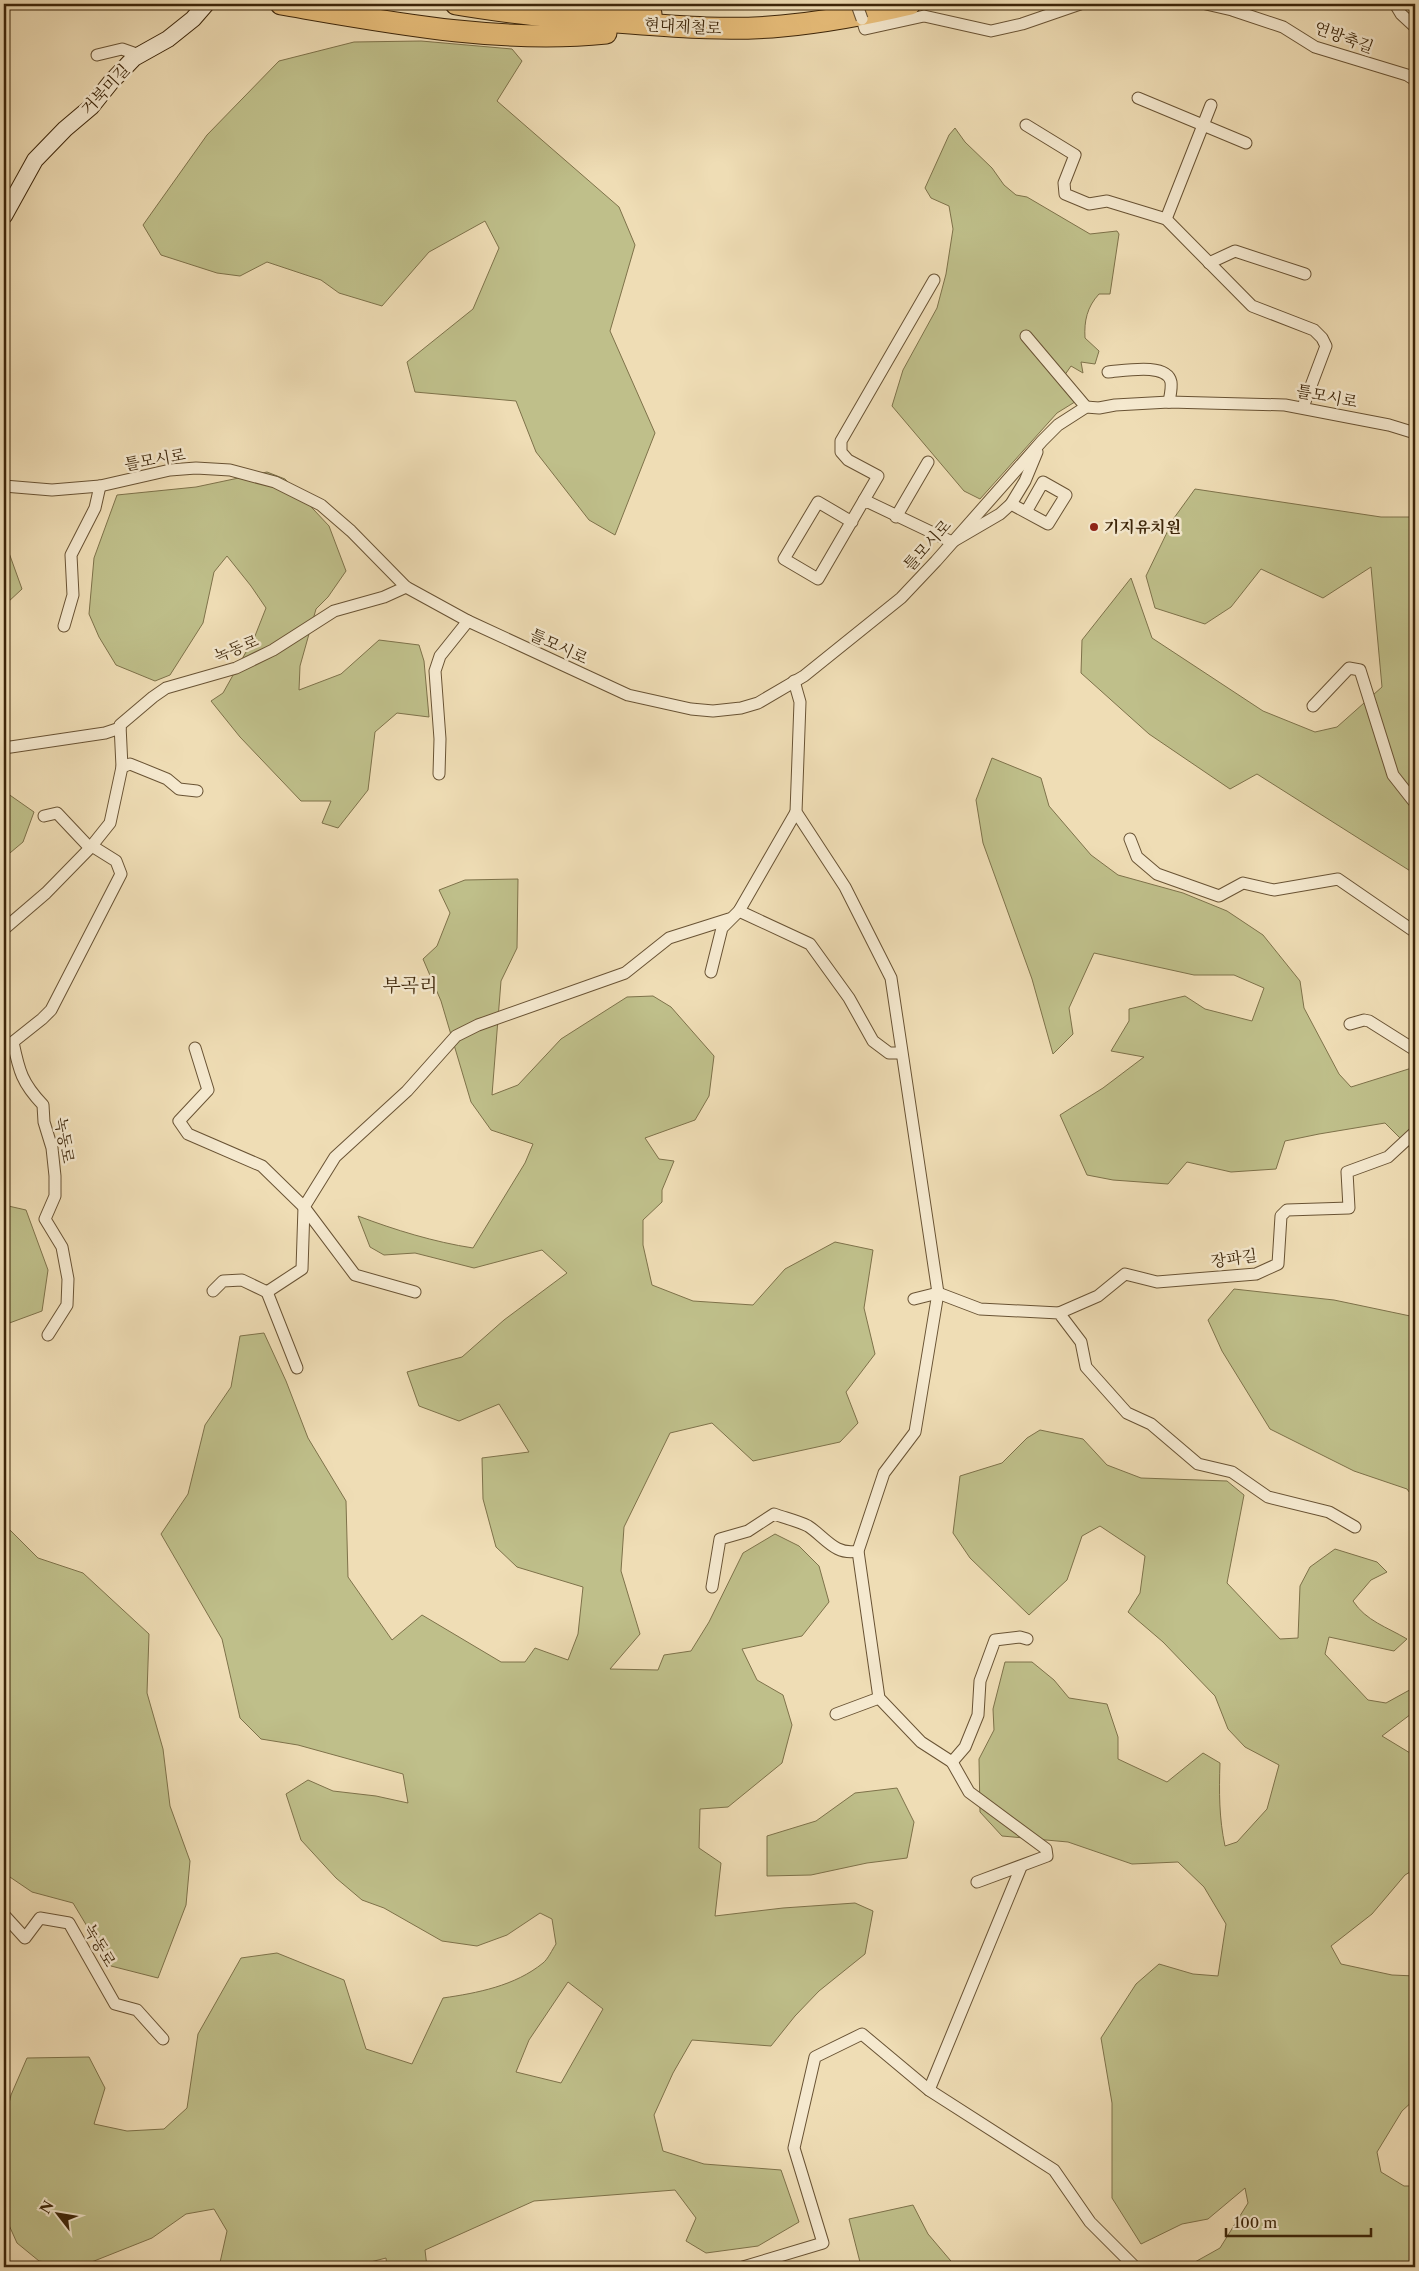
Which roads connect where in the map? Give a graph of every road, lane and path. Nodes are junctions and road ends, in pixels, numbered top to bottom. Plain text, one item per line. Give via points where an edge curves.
1 (206, 4) edge
2 (281, 4) edge
3 (456, 4) edge
4 (524, 4) edge
5 (603, 4) edge
6 (910, 4) edge
7 (1080, 4) edge
8 (1206, 4) edge
9 (1395, 4) edge
10 (1230, 7) edge
11 (858, 9) edge
12 (672, 22) junction
13 (1415, 27) edge
14 (97, 55) dead end
15 (139, 55) junction
16 (1415, 80) edge
17 (1138, 98) dead end
18 (1210, 104) dead end
19 (1026, 125) dead end
20 (1202, 125) junction
21 (1246, 143) dead end
22 (4, 216) edge
23 (1166, 219) junction
24 (1209, 263) junction
25 (1305, 274) dead end
26 (934, 280) dead end
27 (1026, 336) dead end
28 (1108, 372) dead end
29 (1169, 402) junction
30 (1086, 407) junction
31 (1303, 407) junction
32 (1415, 433) edge
33 (1042, 441) junction
34 (928, 462) dead end
35 (4, 486) edge
36 (100, 486) junction
37 (864, 500) junction
38 (1011, 504) junction
39 (1026, 512) dead end
40 (896, 517) junction
41 (852, 522) junction
42 (952, 542) junction
43 (406, 586) junction
44 (468, 621) junction
45 (64, 626) dead end
46 (794, 681) junction
47 (1313, 706) dead end
48 (120, 728) junction
49 (4, 748) edge
50 (122, 767) junction
51 (439, 774) dead end
52 (197, 791) dead end
53 (1415, 803) edge
54 (796, 812) junction
55 (44, 816) dead end
56 (1130, 838) dead end
57 (91, 847) junction
58 (739, 911) junction
59 (729, 919) junction
60 (4, 928) edge
61 (1415, 932) edge
62 (711, 972) dead end
63 (1350, 1024) dead end
64 (195, 1048) dead end
65 (1415, 1050) edge
66 (901, 1052) junction
67 (1415, 1132) edge
68 (304, 1207) junction
69 (213, 1291) dead end
70 (267, 1292) junction
71 (415, 1292) dead end
72 (938, 1293) junction
73 (914, 1299) dead end
74 (1059, 1313) junction
75 (48, 1335) dead end
76 (297, 1368) dead end
77 (1355, 1527) dead end
78 (858, 1551) junction
79 (712, 1587) dead end
80 (1027, 1639) dead end
81 (880, 1698) junction
82 (836, 1714) dead end
83 (952, 1762) junction
84 (1021, 1867) junction
85 (977, 1882) dead end
86 (4, 1915) edge
87 (163, 2039) dead end
88 (929, 2090) junction
89 (743, 2267) edge
90 (1135, 2267) edge

1 - 15 street, 거북미길 via 168,39
2 - 12 highway via 510,35 599,34
3 - 12 highway, 현대제철로 via 578,20
4 - 12 highway, 현대제철로
5 - 12 highway
6 - 12 highway, 현대제철로 via 782,26 732,28
7 - 11 street via 991,31 924,16 865,29
8 - 10 street, 연방축길
9 - 13 street
10 - 16 street, 연방축길 via 1283,28 1315,47
11 - 12 highway, 현대제철로
14 - 15 street via 122,49
15 - 22 street, 거북미길 via 111,82 91,108 35,160
17 - 20 street
18 - 20 street
19 - 23 street via 1075,155 1064,183 1065,194 1089,204 1108,201
20 - 21 street
20 - 23 street
23 - 24 street
24 - 25 street via 1235,251
24 - 31 street via 1252,306 1314,330 1322,338 1326,346
26 - 37 street via 841,441 841,452 848,460 878,476
27 - 30 street
28 - 29 street via 1157,369 1166,373 1171,381
29 - 30 street, 틀모시로
29 - 31 street, 틀모시로
30 - 33 street, 틀모시로 via 1058,425
31 - 32 street, 틀모시로
33 - 38 street
33 - 42 street, 틀모시로
34 - 40 street
35 - 36 street, 틀모시로 via 52,490
36 - 43 street, 틀모시로 via 170,470 196,468 230,470 276,482 321,505
36 - 45 street via 95,508 71,555 73,594
37 - 40 street
37 - 41 street
38 - 39 street
38 - 42 street
40 - 42 street
41 - 41 street via 818,579 784,559 818,502
42 - 46 street, 틀모시로 via 901,598
43 - 44 street, 틀모시로
43 - 48 street, 녹동로 via 384,597 334,611 274,650 236,668 166,688 152,696
44 - 46 street, 틀모시로 via 628,695 657,703 712,711 741,708 758,703
44 - 51 street via 440,656 435,672
46 - 54 street via 800,702
47 - 53 street via 1349,668 1360,670 1393,775
48 - 49 street via 105,734
48 - 50 street
50 - 52 street via 130,764 167,778 178,789
50 - 57 street via 110,823
54 - 58 street
54 - 66 street via 845,886 891,978
55 - 57 street, 녹동로 via 57,814
56 - 61 street via 1137,857 1156,874 1219,896 1243,883 1274,890 1338,879
57 - 60 street via 46,893
57 - 75 street, 녹동로 via 116,861 120,874 51,1010 13,1042 25,1085 43,1105 55,1176 55,1196 46,1219 62,1247 68,1279 67,1305
58 - 59 street
58 - 66 street via 810,944 849,998 873,1041 889,1054
59 - 62 street via 722,928
59 - 68 street via 669,938 625,973 478,1025 456,1036 407,1091 335,1156
63 - 65 street via 1369,1020
64 - 68 street via 208,1090 179,1121 188,1134 262,1166
66 - 72 street
67 - 74 street, 장파길 via 1388,1157 1347,1172 1349,1208 1287,1210 1282,1216 1278,1264 1256,1274 1157,1282 1125,1274 1098,1296
68 - 70 street via 302,1269
68 - 71 street via 355,1275
69 - 70 street via 223,1281 242,1280
70 - 76 street
72 - 73 street
72 - 74 street via 980,1309
72 - 78 street via 915,1432 884,1474
74 - 77 street via 1081,1342 1086,1367 1127,1413 1151,1424 1198,1464 1232,1472 1268,1497 1329,1512
78 - 79 street via 834,1548 807,1526 774,1514 748,1531 720,1539
78 - 81 street
80 - 83 street via 995,1640 980,1681 978,1715 965,1747
81 - 82 street
81 - 83 street via 921,1742
83 - 84 street via 969,1792 1046,1849 1047,1856
84 - 85 street
84 - 88 street
86 - 87 street, 녹동로 via 26,1938 40,1918 69,1923 115,2004 137,2010
88 - 89 street via 862,2034 814,2057 794,2148 823,2243
88 - 90 street via 1054,2170 1090,2222

